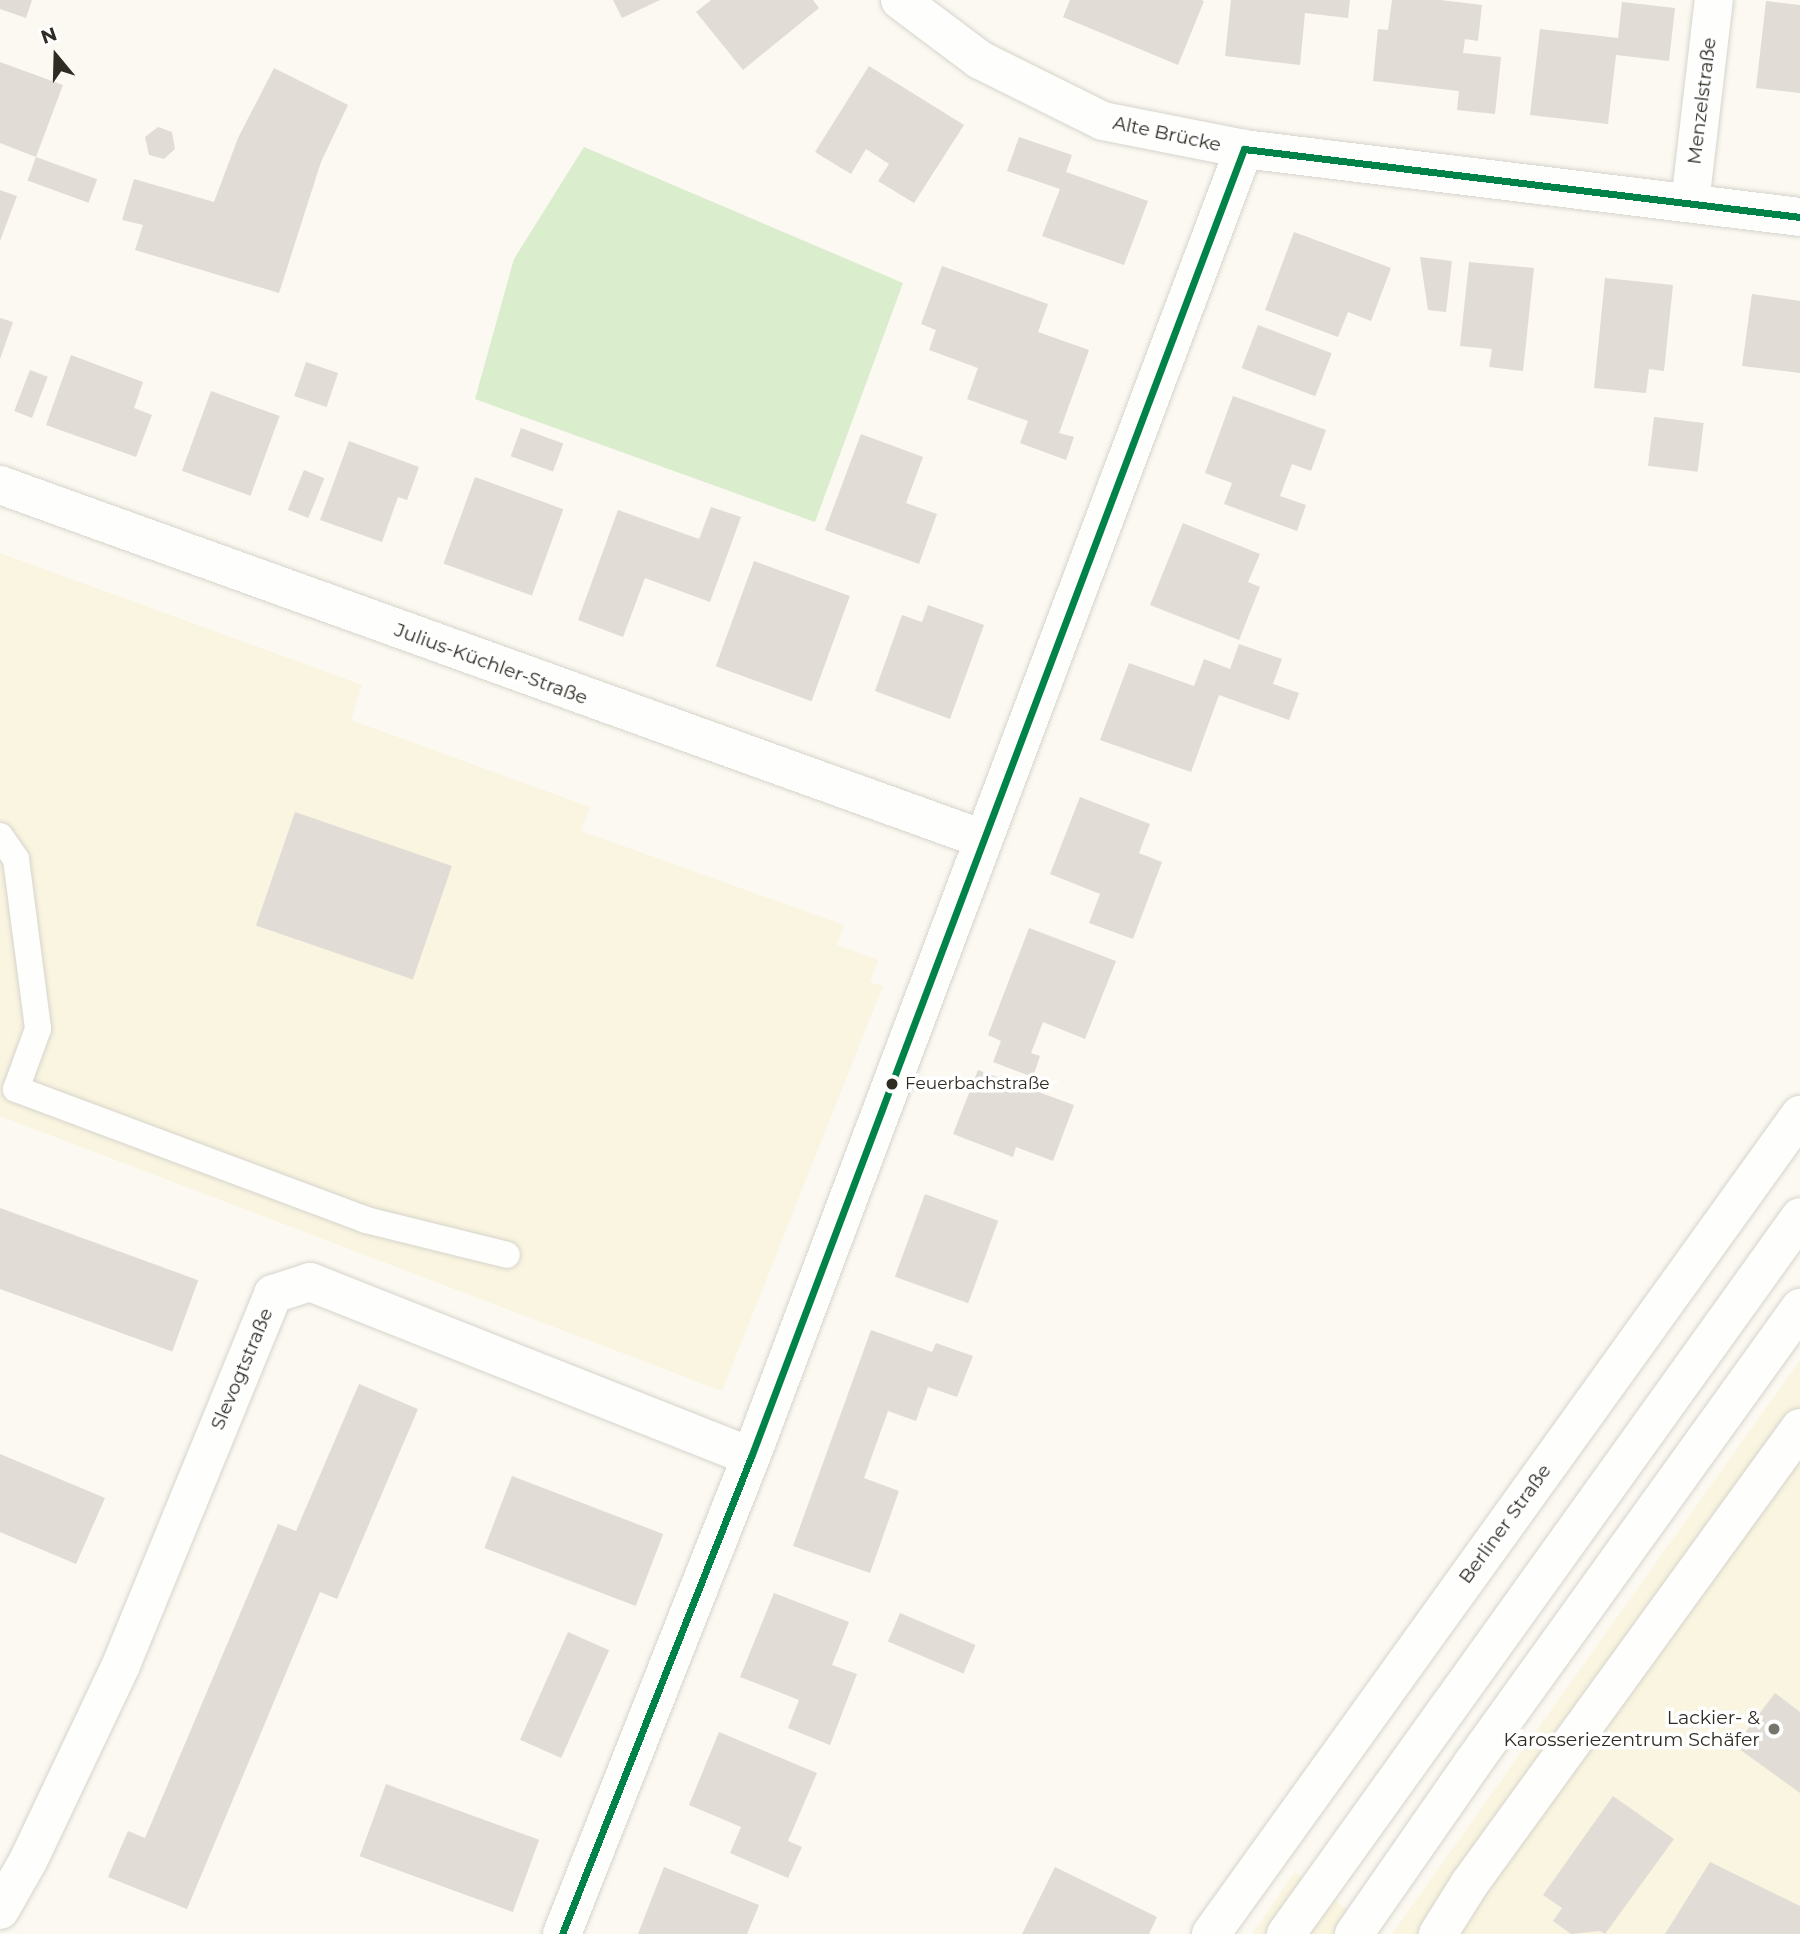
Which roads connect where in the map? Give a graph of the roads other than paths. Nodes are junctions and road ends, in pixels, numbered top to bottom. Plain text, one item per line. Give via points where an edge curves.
1 (900, 0) edge
2 (1714, 0) edge
3 (1244, 149) junction
4 (1690, 203) junction
5 (1800, 217) edge
6 (0, 485) edge
7 (0, 836) edge
8 (983, 839) junction
9 (1800, 1115) edge
10 (1800, 1217) edge
11 (507, 1255) dead end
12 (1800, 1308) edge
13 (1800, 1428) edge
14 (751, 1457) junction
15 (0, 1910) edge
16 (562, 1934) edge
17 (1211, 1934) edge
18 (1286, 1934) edge
19 (1354, 1934) edge
20 (1438, 1934) edge

1 - 3 street, Alte Brücke via 980,60 1103,121
2 - 4 street, Menzelstraße
3 - 4 street, Alte Brücke
3 - 8 street
4 - 5 street, Alte Brücke
6 - 8 street, Julius-Küchler-Straße
7 - 11 lane via 16,859 38,1029 16,1089 366,1220
8 - 14 street
9 - 17 street, Berliner Straße
10 - 18 street
12 - 19 street
13 - 20 street via 1470,1883
14 - 15 street, Slevogtstraße via 310,1282 274,1294 121,1665 29,1861
14 - 16 street

